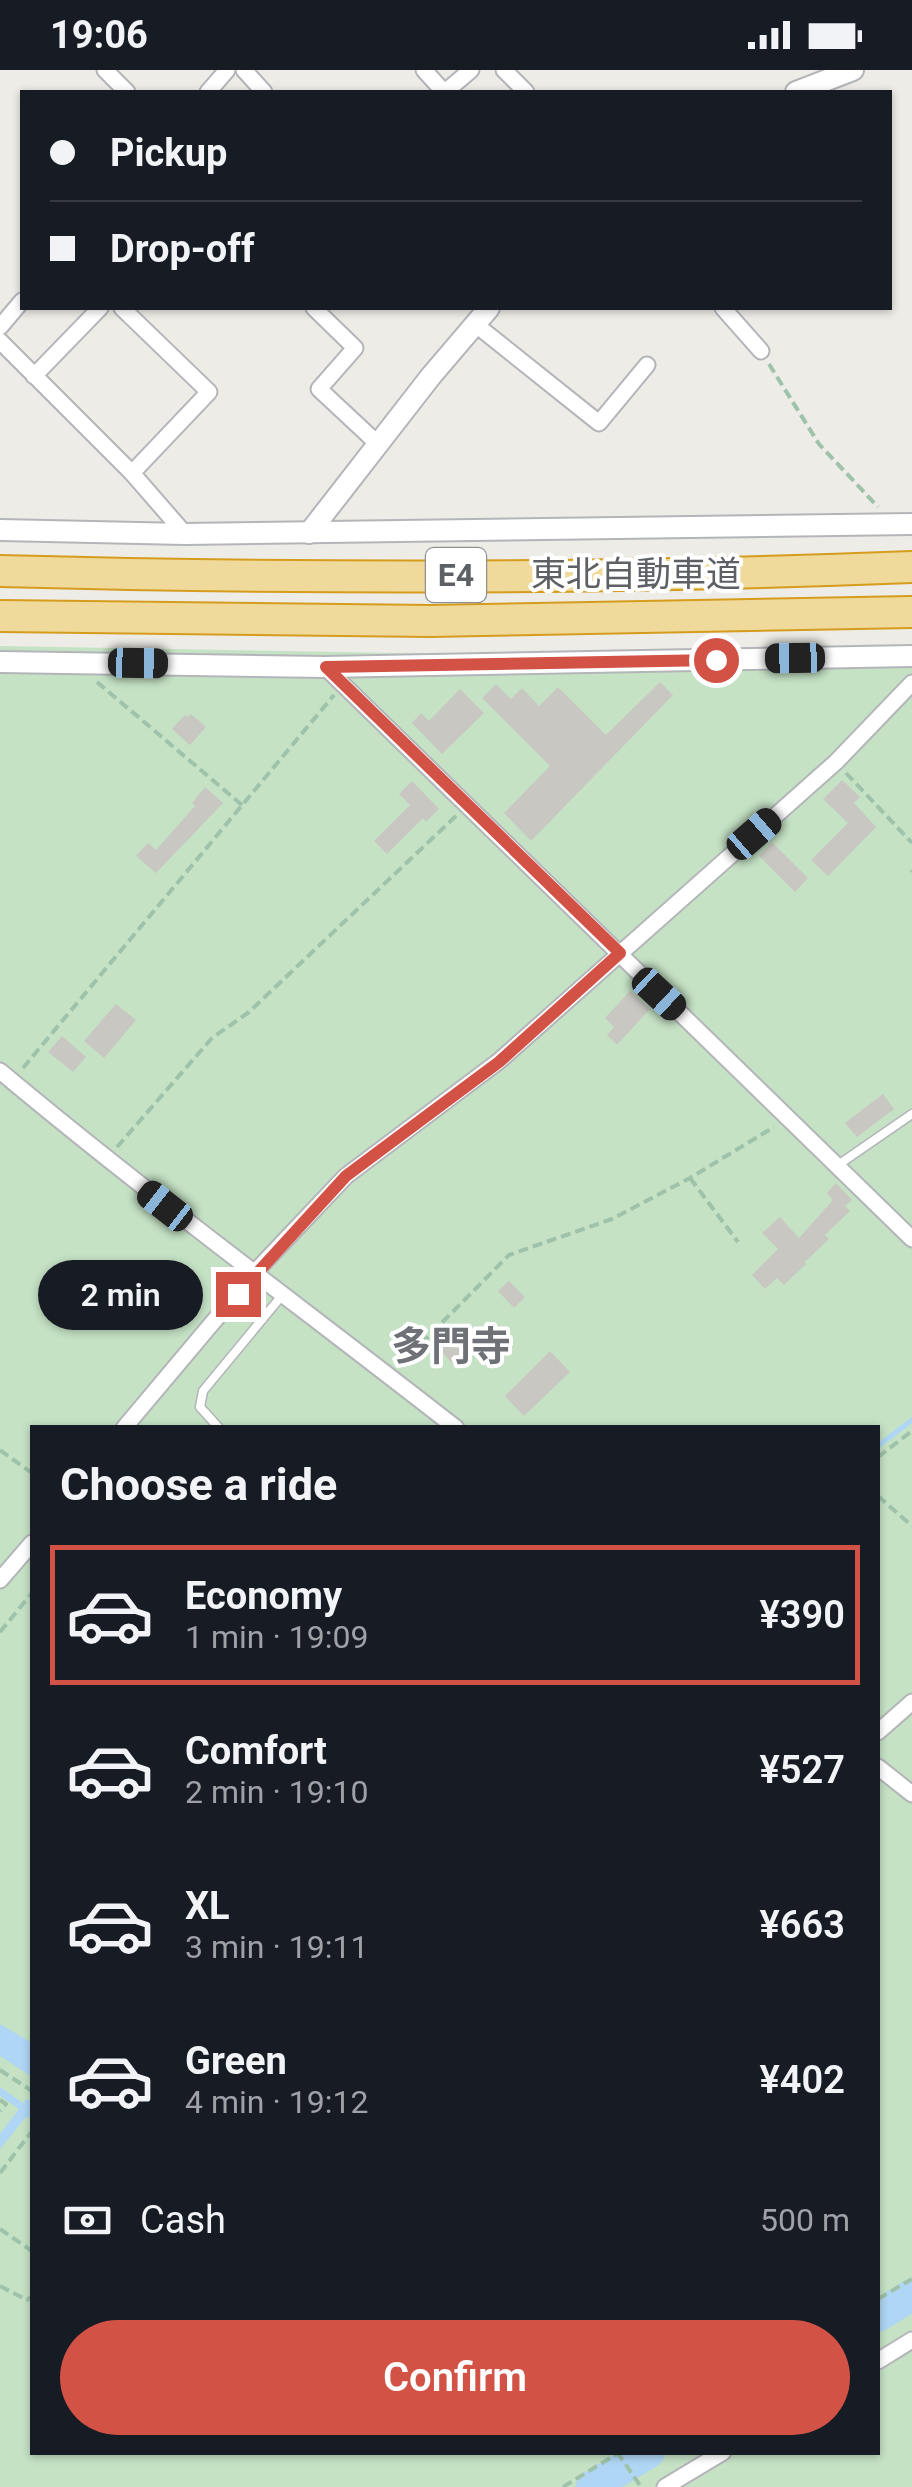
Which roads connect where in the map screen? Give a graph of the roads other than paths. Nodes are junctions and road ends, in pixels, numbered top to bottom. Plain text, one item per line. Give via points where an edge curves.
1 (105, 70) edge
2 (228, 70) edge
3 (244, 70) edge
4 (424, 70) edge
5 (471, 70) edge
6 (504, 70) edge
7 (853, 70) edge
8 (125, 90) edge
9 (210, 90) edge
10 (262, 90) edge
11 (442, 90) edge
12 (446, 90) edge
13 (524, 90) edge
14 (801, 90) edge
15 (20, 303) edge
16 (98, 310) edge
17 (124, 310) edge
18 (316, 310) edge
19 (487, 310) edge
20 (725, 310) edge
21 (475, 324) junction
22 (0, 326) edge
23 (0, 342) edge
24 (762, 351) road end
25 (647, 365) dead end
26 (34, 376) junction
27 (378, 444) junction
28 (132, 473) junction
29 (904, 525) edge
30 (0, 530) edge
31 (309, 532) junction
32 (184, 534) junction
33 (912, 567) edge
34 (0, 572) edge
35 (912, 612) edge
36 (0, 616) edge
37 (912, 656) edge
38 (0, 662) edge
39 (326, 667) junction
40 (912, 683) edge
41 (620, 953) junction
42 (6, 1076) edge
43 (912, 1114) edge
44 (836, 1166) junction
45 (912, 1239) edge
46 (256, 1272) junction
47 (284, 1294) junction
48 (127, 1425) edge
49 (216, 1425) edge
50 (452, 1425) edge
51 (30, 1544) edge
52 (0, 1580) edge
53 (912, 1702) edge
54 (880, 1730) edge
55 (880, 1769) edge
56 (912, 1794) edge
57 (912, 2340) edge
58 (880, 2360) edge
59 (718, 2455) edge
60 (665, 2487) edge

1 - 8 street
2 - 9 street
3 - 10 street
4 - 11 street
5 - 12 street
6 - 13 street
7 - 14 street
15 - 22 street
16 - 26 street
17 - 28 street via 209,392
18 - 27 street via 356,348 319,389
19 - 21 street
20 - 24 street
21 - 25 street via 598,422
21 - 27 street
23 - 26 street
26 - 28 street
27 - 31 street
28 - 32 street
29 - 31 street
30 - 32 street
31 - 32 street
33 - 34 highway, 東北自動車道 / E4 via 452,575
35 - 36 highway, 東北自動車道 / E4 via 449,620
37 - 39 street
38 - 39 street
39 - 41 street
40 - 41 street via 836,762
41 - 44 street
41 - 46 street via 499,1062 346,1176
42 - 46 street via 194,1230
43 - 44 lane
44 - 45 street
46 - 47 street
46 - 48 street
47 - 49 lane via 203,1390 200,1406
47 - 50 street
51 - 52 street
53 - 54 street
55 - 56 street
57 - 58 street
59 - 60 street

